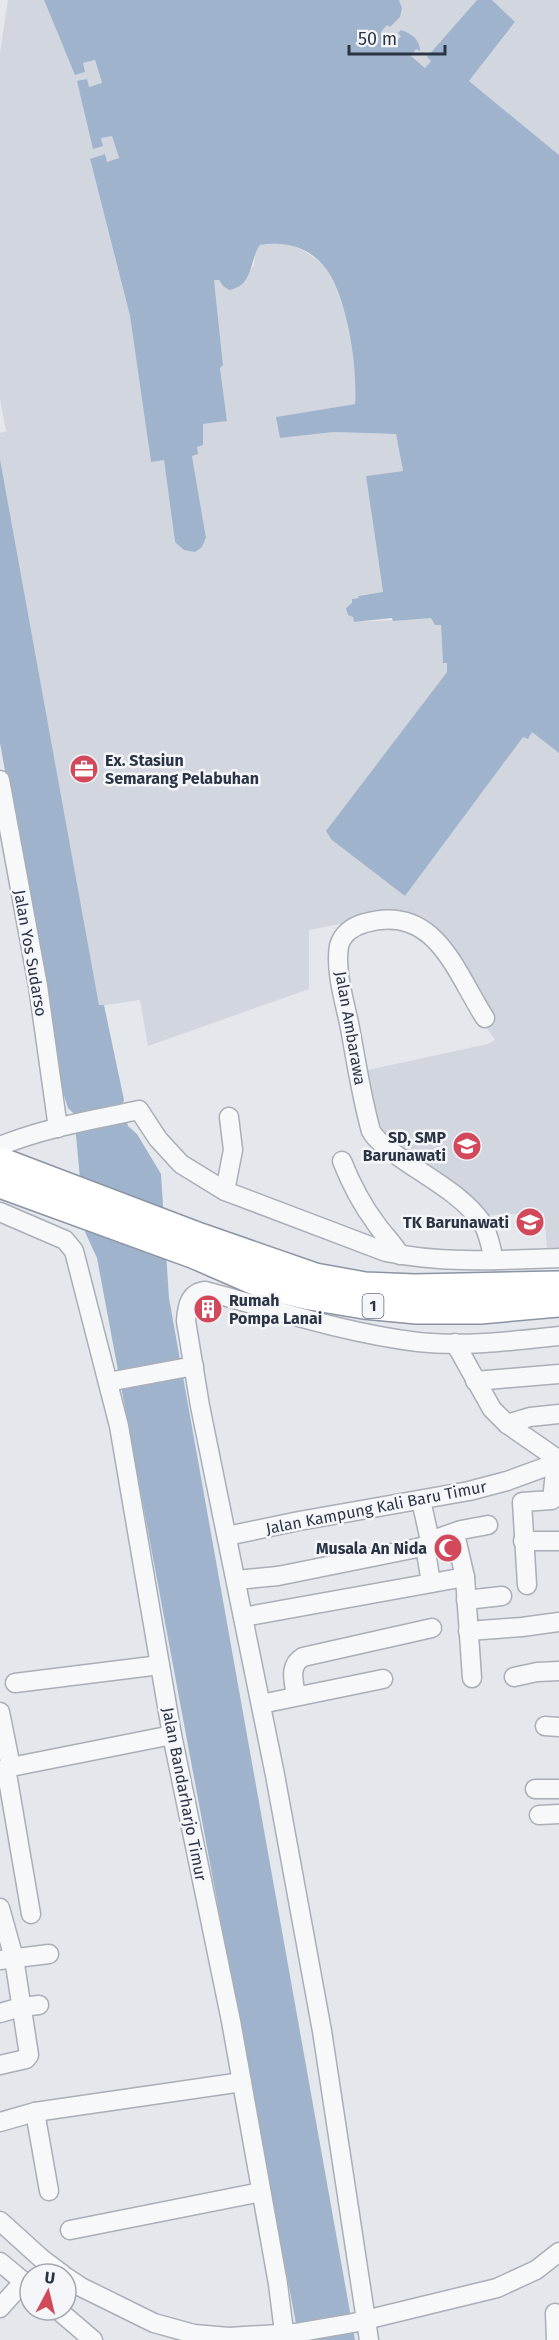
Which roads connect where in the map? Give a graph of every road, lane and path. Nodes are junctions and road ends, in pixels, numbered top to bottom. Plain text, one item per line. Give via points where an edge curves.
1 (0, 780) edge
2 (485, 1018) dead end
3 (229, 1117) dead end
4 (66, 1126) junction
5 (0, 1146) edge
6 (0, 1161) edge
7 (342, 1161) dead end
8 (0, 1184) edge
9 (225, 1191) junction
10 (52, 1192) junction
11 (0, 1212) edge
12 (198, 1246) junction
13 (400, 1255) junction
14 (559, 1257) edge
15 (494, 1260) junction
16 (559, 1285) edge
17 (559, 1303) edge
18 (559, 1336) edge
19 (455, 1343) junction
20 (188, 1367) junction
21 (559, 1374) edge
22 (111, 1381) junction
23 (475, 1381) junction
24 (559, 1414) edge
25 (507, 1424) junction
26 (558, 1462) edge
27 (422, 1500) junction
28 (488, 1525) dead end
29 (455, 1534) junction
30 (227, 1536) junction
31 (523, 1541) junction
32 (558, 1541) edge
33 (428, 1544) junction
34 (465, 1577) junction
35 (236, 1580) junction
36 (431, 1583) junction
37 (527, 1585) dead end
38 (502, 1596) dead end
39 (466, 1600) junction
40 (243, 1617) junction
41 (559, 1622) edge
42 (432, 1628) dead end
43 (468, 1631) junction
44 (160, 1665) junction
45 (559, 1671) edge
46 (514, 1677) dead end
47 (472, 1678) dead end
48 (383, 1679) dead end
49 (15, 1683) dead end
50 (296, 1696) junction
51 (261, 1704) junction
52 (0, 1712) edge
53 (172, 1735) junction
54 (11, 1767) junction
55 (535, 1789) dead end
56 (559, 1789) edge
57 (559, 1814) edge
58 (539, 1815) dead end
59 (0, 1908) edge
60 (31, 1914) dead end
61 (49, 1954) dead end
62 (7, 1959) edge
63 (30, 2006) junction
64 (0, 2013) edge
65 (0, 2065) edge
66 (242, 2082) junction
67 (35, 2112) junction
68 (0, 2122) edge
69 (50, 2192) dead end
70 (261, 2192) junction
71 (0, 2221) edge
72 (70, 2229) dead end
73 (559, 2252) edge
74 (0, 2262) edge
75 (46, 2262) edge
76 (18, 2277) edge
77 (78, 2284) edge
78 (18, 2292) edge
79 (0, 2308) edge
80 (555, 2313) dead end
81 (359, 2321) junction
82 (68, 2322) edge
83 (288, 2335) edge
84 (80, 2336) edge
85 (369, 2340) edge
86 (556, 2340) edge

1 - 4 street, Jalan Yos Sudarso
2 - 15 street, Jalan Ambarawa via 440,943 422,928 379,919 360,924 346,933 340,943 344,994 371,1131 375,1138 461,1201 487,1233
3 - 9 street via 233,1150
4 - 5 street
4 - 9 street via 139,1110 181,1164
6 - 10 highway, 1
7 - 13 street via 355,1191
8 - 10 highway, 1
9 - 13 street
10 - 12 highway, 1
11 - 22 street, Jalan Bandarharjo Timur via 65,1240 74,1251
12 - 16 highway, 1 via 364,1286
12 - 17 highway, 1 via 264,1285 364,1305 480,1310
13 - 15 street
14 - 15 street
18 - 19 street
19 - 20 street via 418,1342 300,1319 206,1291 190,1298 187,1308
19 - 23 street
20 - 22 street
20 - 30 street
21 - 23 street
22 - 44 street, Jalan Bandarharjo Timur
23 - 25 street via 492,1409
24 - 25 street
25 - 26 street
26 - 27 street, Jalan Kampung Kali Baru Timur via 497,1484
26 - 31 street via 552,1500 522,1502
27 - 30 street, Jalan Kampung Kali Baru Timur
27 - 33 street
28 - 29 street
29 - 33 street
29 - 34 street
30 - 35 street
31 - 32 street
31 - 37 street
33 - 35 street via 278,1576
33 - 36 street
34 - 36 street
34 - 39 street
35 - 40 street
36 - 40 street
38 - 39 street
39 - 43 street
40 - 51 street
41 - 43 street
42 - 50 street via 303,1657 293,1666
43 - 47 street
44 - 49 street
44 - 53 street, Jalan Bandarharjo Timur
45 - 46 street
48 - 50 street
50 - 51 street
51 - 81 street via 326,2051
52 - 54 street
53 - 54 street
53 - 66 street, Jalan Bandarharjo Timur
54 - 60 street via 6,1769
55 - 56 street
57 - 58 street
59 - 62 street
61 - 62 street
62 - 63 street
63 - 64 street
63 - 65 street via 26,2060
66 - 67 street
66 - 70 street, Jalan Bandarharjo Timur
67 - 68 street
67 - 69 street
70 - 72 street
70 - 83 street, Jalan Bandarharjo Timur
71 - 75 street
73 - 81 street via 536,2271 497,2288
74 - 76 street
77 - 83 street via 154,2323 194,2334
78 - 79 street
80 - 86 street
81 - 83 street
81 - 85 street
82 - 84 street

